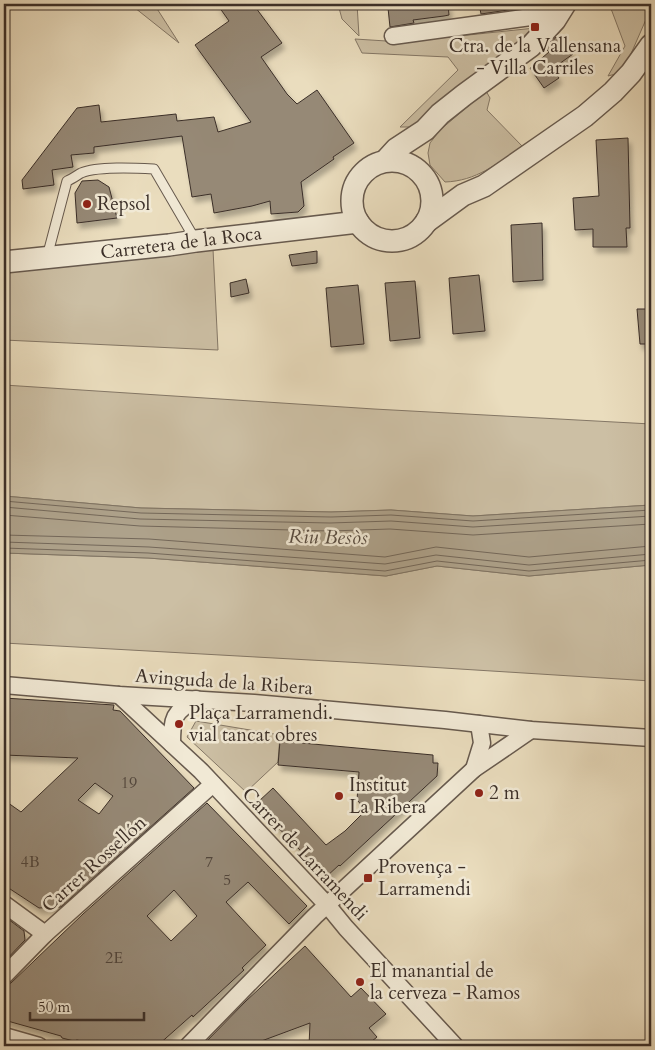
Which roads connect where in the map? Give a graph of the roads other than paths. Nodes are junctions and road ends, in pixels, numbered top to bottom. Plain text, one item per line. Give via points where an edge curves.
1 (562, 8) edge
2 (393, 36) dead end
3 (651, 45) edge
4 (425, 130) junction
5 (385, 161) junction
6 (413, 167) junction
7 (431, 191) junction
8 (463, 195) junction
9 (352, 198) junction
10 (358, 222) junction
11 (426, 222) junction
12 (300, 229) junction
13 (196, 241) junction
14 (47, 258) junction
15 (4, 262) edge
16 (4, 686) edge
17 (119, 695) junction
18 (196, 699) junction
19 (480, 724) junction
20 (531, 730) junction
21 (651, 738) edge
22 (172, 744) junction
23 (474, 769) junction
24 (213, 784) junction
25 (4, 904) edge
26 (328, 906) junction
27 (45, 934) junction
28 (4, 976) edge
29 (4, 1036) edge
30 (39, 1046) edge
31 (188, 1046) edge
32 (455, 1046) edge

1 - 2 street
1 - 4 street via 531,46 440,114
3 - 8 street via 631,73 585,116 484,186
4 - 5 street via 396,149
4 - 6 street
5 - 6 street via 398,160
5 - 9 street via 362,173 354,185
6 - 7 street via 426,180
7 - 8 street
7 - 11 street via 431,207
8 - 11 street
9 - 10 street
9 - 12 street
10 - 11 street via 370,235 388,241 406,239
10 - 12 street, Carretera de la Roca
12 - 13 street, Carretera de la Roca
13 - 14 street, Carretera de la Roca
13 - 14 lane via 154,169 102,170 83,173 67,182
14 - 15 street, Carretera de la Roca
16 - 17 street, Avinguda de la Ribera
17 - 18 street, Avinguda de la Ribera
17 - 22 street, Carrer de Larramendi
18 - 19 street, Avinguda de la Ribera
18 - 22 street via 175,716
19 - 20 street, Avinguda de la Ribera
19 - 23 street via 482,743
20 - 21 street, Avinguda de la Ribera
20 - 23 street
22 - 24 street, Carrer de Larramendi
23 - 26 street
24 - 26 street, Carrer de Larramendi
24 - 27 street, Carrer Rossellón
25 - 27 street
26 - 31 street
26 - 32 street, Carrer de Larramendi
27 - 28 street, Carrer Rossellón
29 - 30 street

